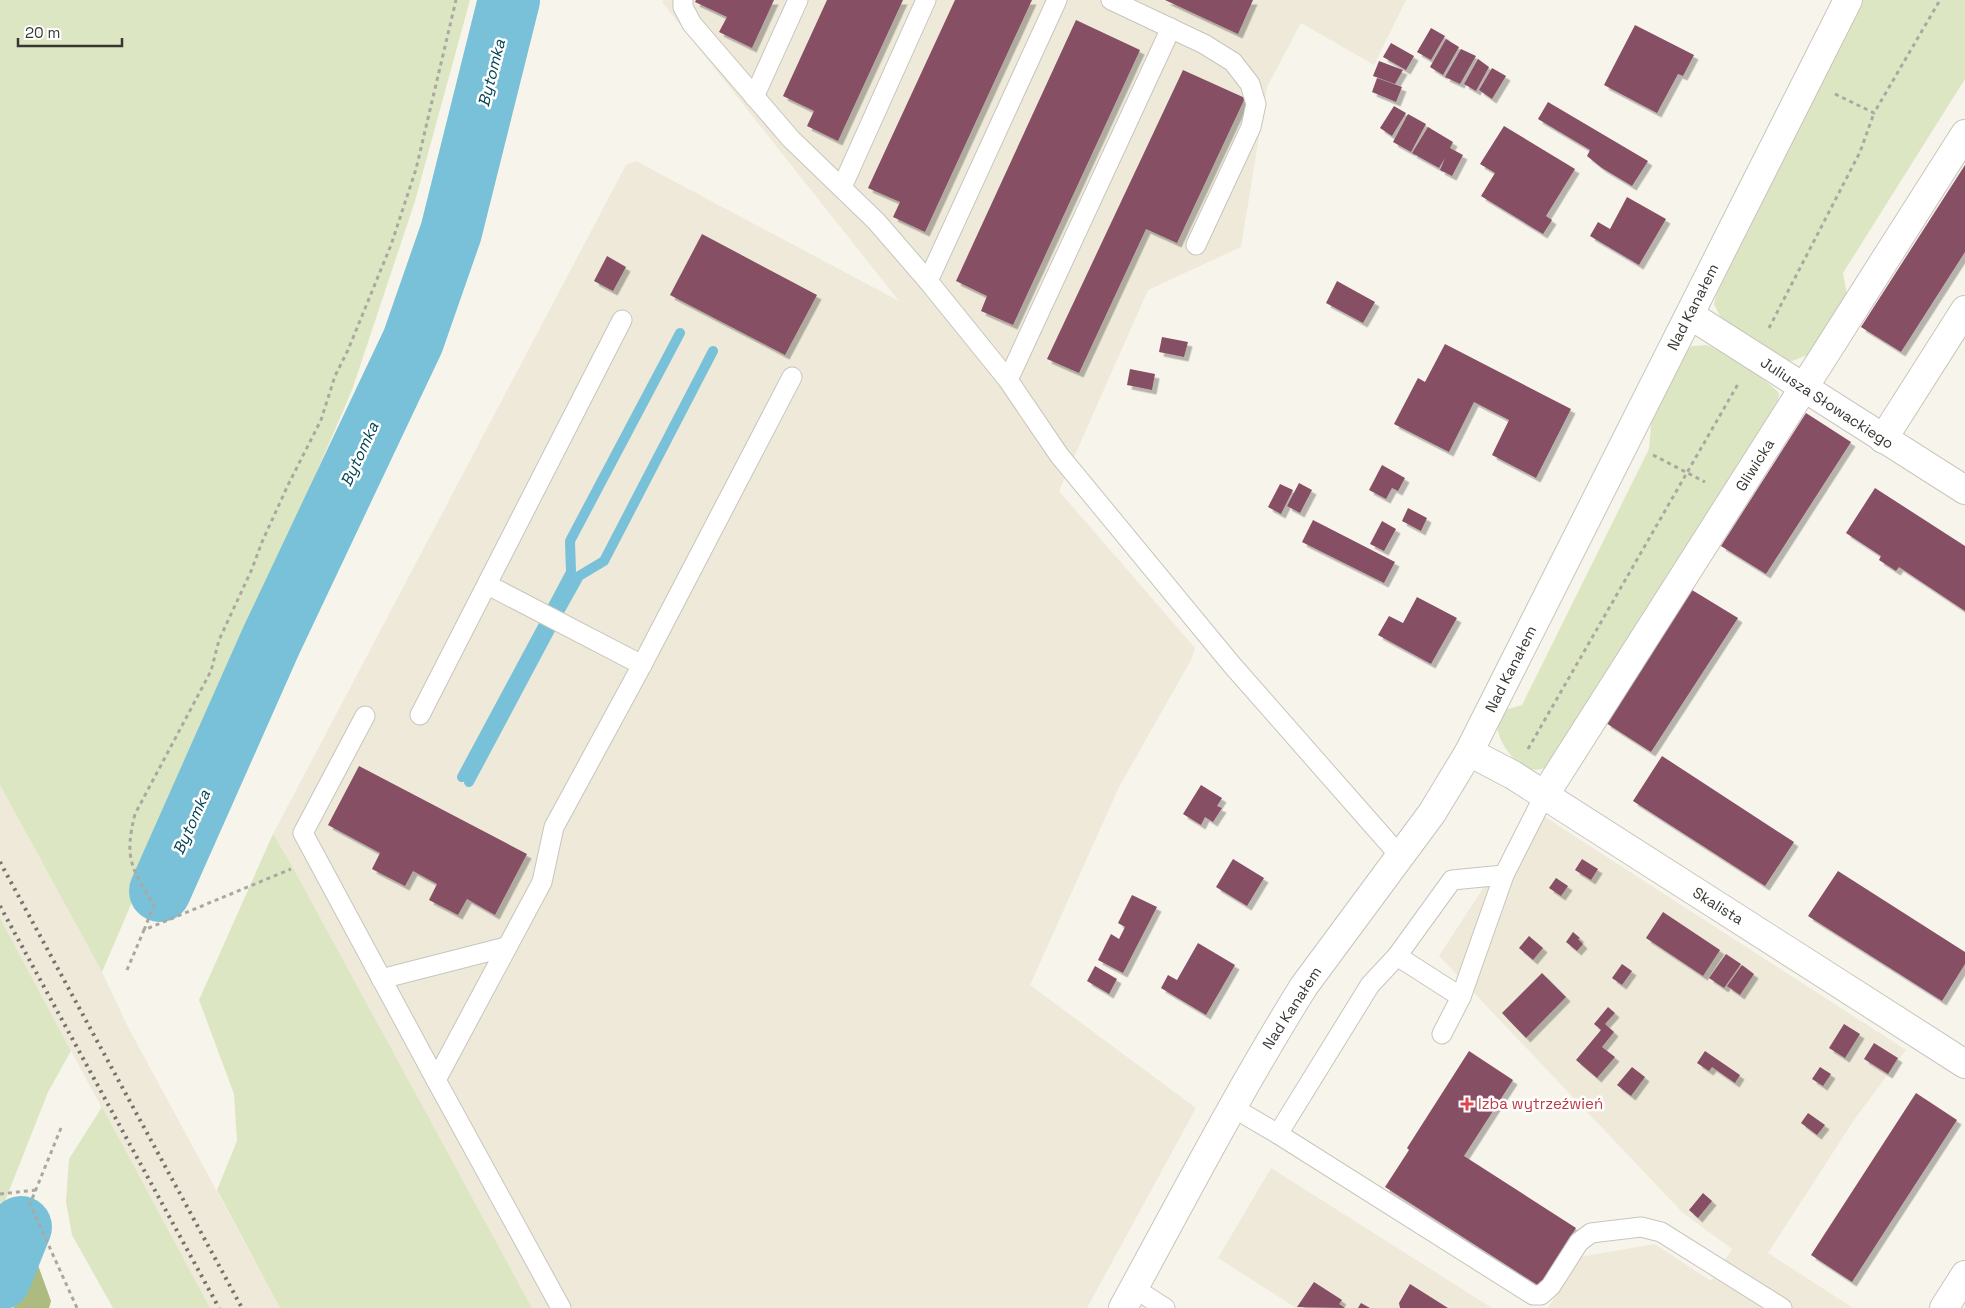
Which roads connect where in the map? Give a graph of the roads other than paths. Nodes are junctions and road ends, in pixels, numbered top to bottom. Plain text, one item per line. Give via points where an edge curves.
1 (683, 0) edge
2 (798, 0) edge
3 (926, 0) edge
4 (1057, 0) edge
5 (1111, 0) edge
6 (1848, 0) edge
7 (1171, 28) junction
8 (754, 97) junction
9 (1965, 134) edge
10 (842, 187) junction
11 (1196, 245) dead end
12 (928, 281) junction
13 (1965, 310) edge
14 (1690, 315) junction
15 (622, 320) dead end
16 (792, 377) dead end
17 (1008, 380) junction
18 (1804, 388) junction
19 (1883, 439) junction
20 (1965, 490) edge
21 (488, 585) junction
22 (642, 665) junction
23 (420, 715) dead end
24 (365, 716) dead end
25 (1469, 752) junction
26 (1544, 796) junction
27 (1400, 856) junction
28 (1504, 876) junction
29 (506, 947) junction
30 (1397, 956) junction
31 (381, 979) junction
32 (1462, 996) junction
33 (1442, 1034) dead end
34 (1965, 1064) edge
35 (436, 1080) junction
36 (1232, 1107) junction
37 (1278, 1134) junction
38 (1965, 1275) edge
39 (1128, 1298) edge
40 (561, 1308) edge
41 (1166, 1308) edge
42 (1782, 1308) edge
43 (1944, 1308) edge

1 - 8 lane via 692,24
2 - 8 lane
3 - 10 lane
4 - 12 lane
5 - 7 lane
6 - 14 street, Nad Kanałem
7 - 11 lane via 1233,62 1250,84 1256,104 1251,127
7 - 17 lane
8 - 10 lane via 791,139
9 - 18 street, Gliwicka
10 - 12 lane
12 - 17 lane
13 - 19 street
14 - 18 street, Juliusza Słowackiego
14 - 25 street, Nad Kanałem
15 - 21 lane
16 - 22 lane
17 - 27 lane via 1059,455 1226,658
18 - 19 street, Juliusza Słowackiego
18 - 26 street, Gliwicka
19 - 20 street, Juliusza Słowackiego
21 - 22 lane
21 - 23 lane
22 - 29 lane via 554,827 542,882
24 - 31 lane via 303,833
25 - 26 street, Skalista
25 - 27 street, Nad Kanałem via 1432,813
26 - 28 lane
26 - 34 street, Skalista
27 - 36 street, Nad Kanałem via 1304,986
28 - 30 lane via 1452,880
28 - 32 lane
29 - 31 lane
29 - 35 lane
30 - 32 lane
30 - 37 lane via 1370,985
31 - 35 lane
32 - 33 lane
35 - 40 lane
36 - 37 lane
36 - 39 street, Nad Kanałem
37 - 42 lane via 1533,1295 1541,1295 1551,1286 1578,1242 1591,1233 1642,1227 1661,1232
38 - 43 street
39 - 41 lane

